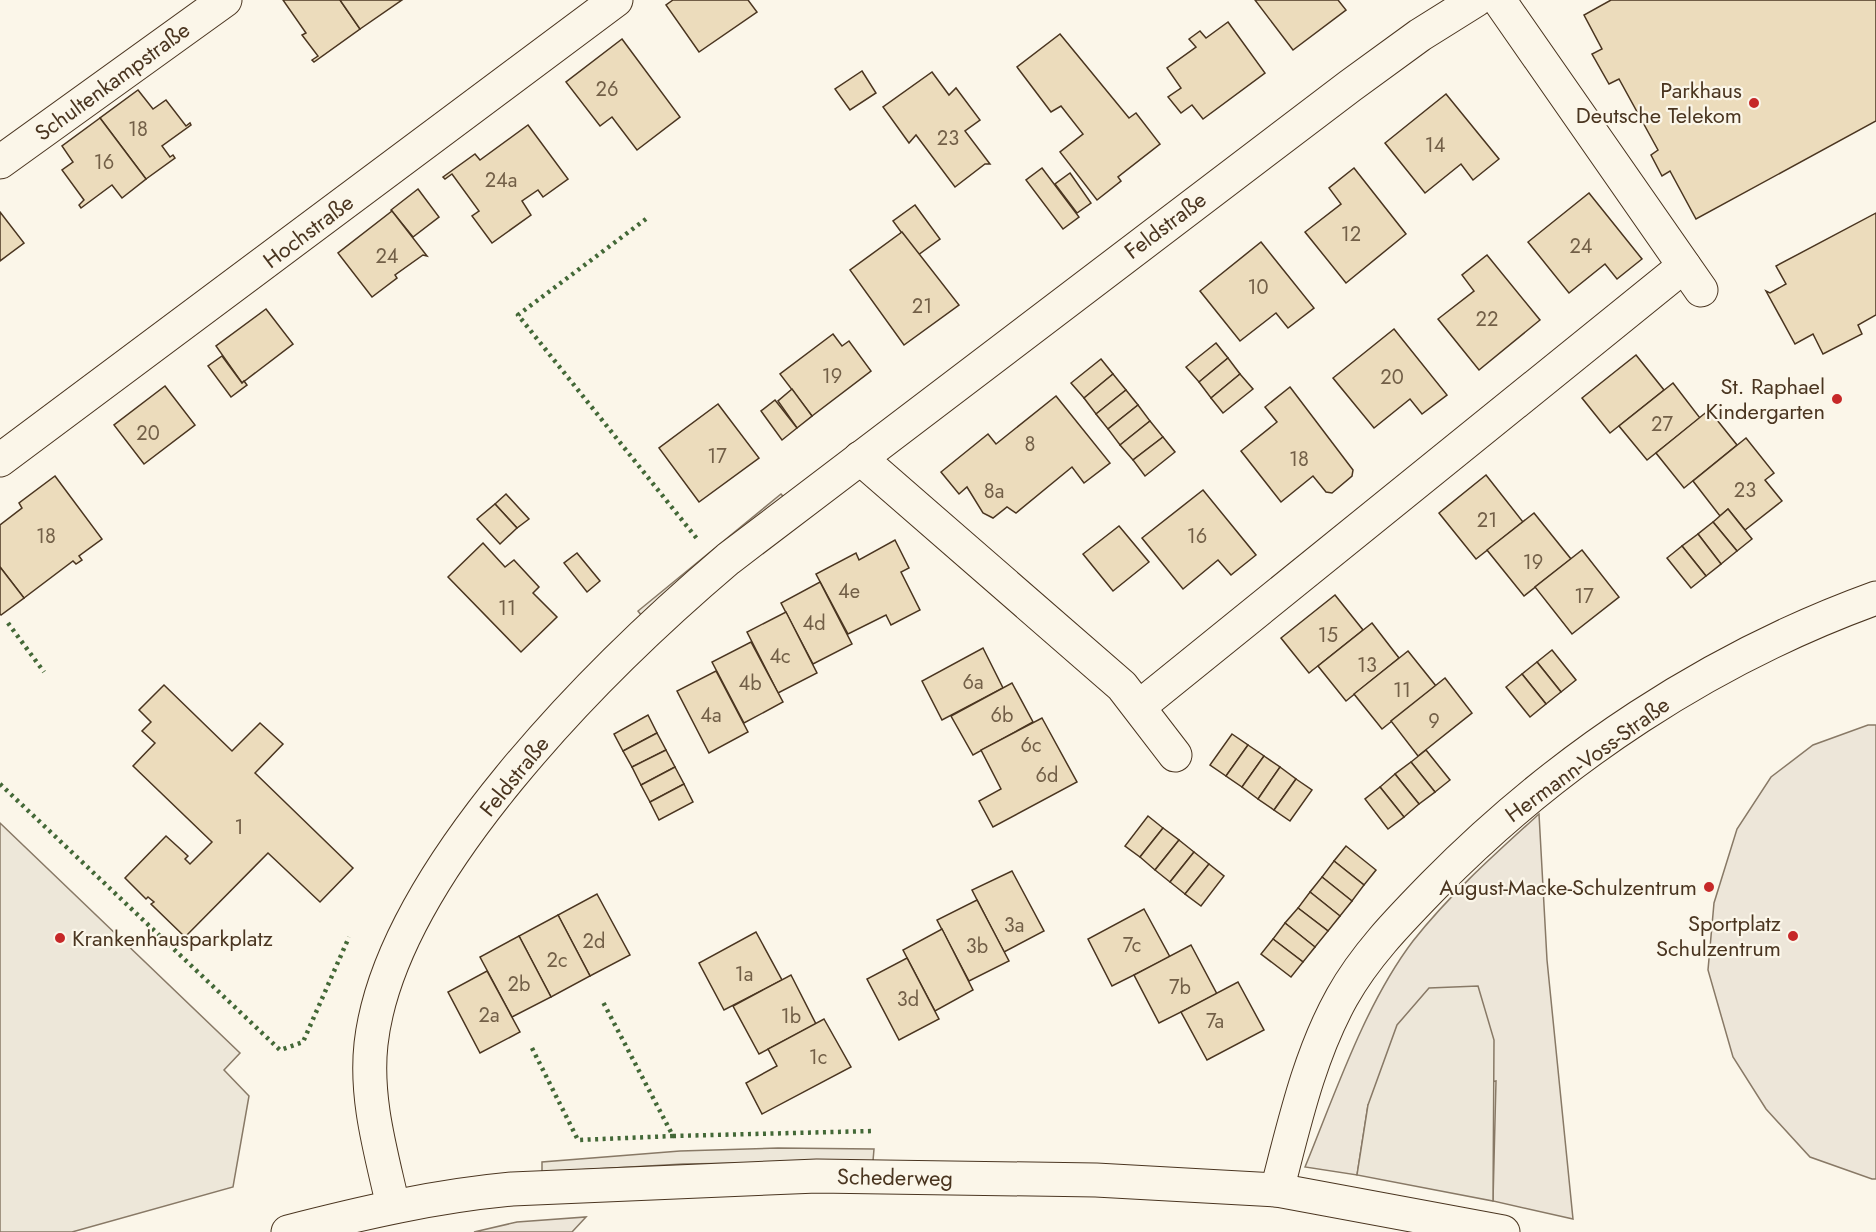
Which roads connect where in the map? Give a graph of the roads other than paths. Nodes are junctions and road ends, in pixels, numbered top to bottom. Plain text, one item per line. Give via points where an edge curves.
1 (225, 0) edge
2 (616, 0) edge
3 (1476, 0) edge
4 (1499, 0) edge
5 (0, 162) edge
6 (860, 458) junction
7 (0, 460) edge
8 (1876, 598) edge
9 (1140, 706) junction
10 (1175, 755) dead end
11 (1276, 1190) junction
12 (393, 1206) junction
13 (288, 1232) edge
14 (1503, 1232) edge

1 - 5 street, Schultenkampstraße
2 - 7 street, Hochstraße
3 - 6 street, Feldstraße via 1350,86
4 - 9 street via 1692,278
6 - 9 street via 1122,686
6 - 12 street, Feldstraße via 728,559 622,654 567,713 460,844 393,961 371,1044 371,1101
8 - 11 street, Hermann-Voss-Straße via 1753,650 1641,716 1530,796 1454,864 1396,924 1354,976 1332,1015 1300,1103
9 - 10 street
11 - 12 street, Schederweg via 1096,1180 817,1176 512,1189
11 - 14 street, Schederweg
12 - 13 street, Schederweg

